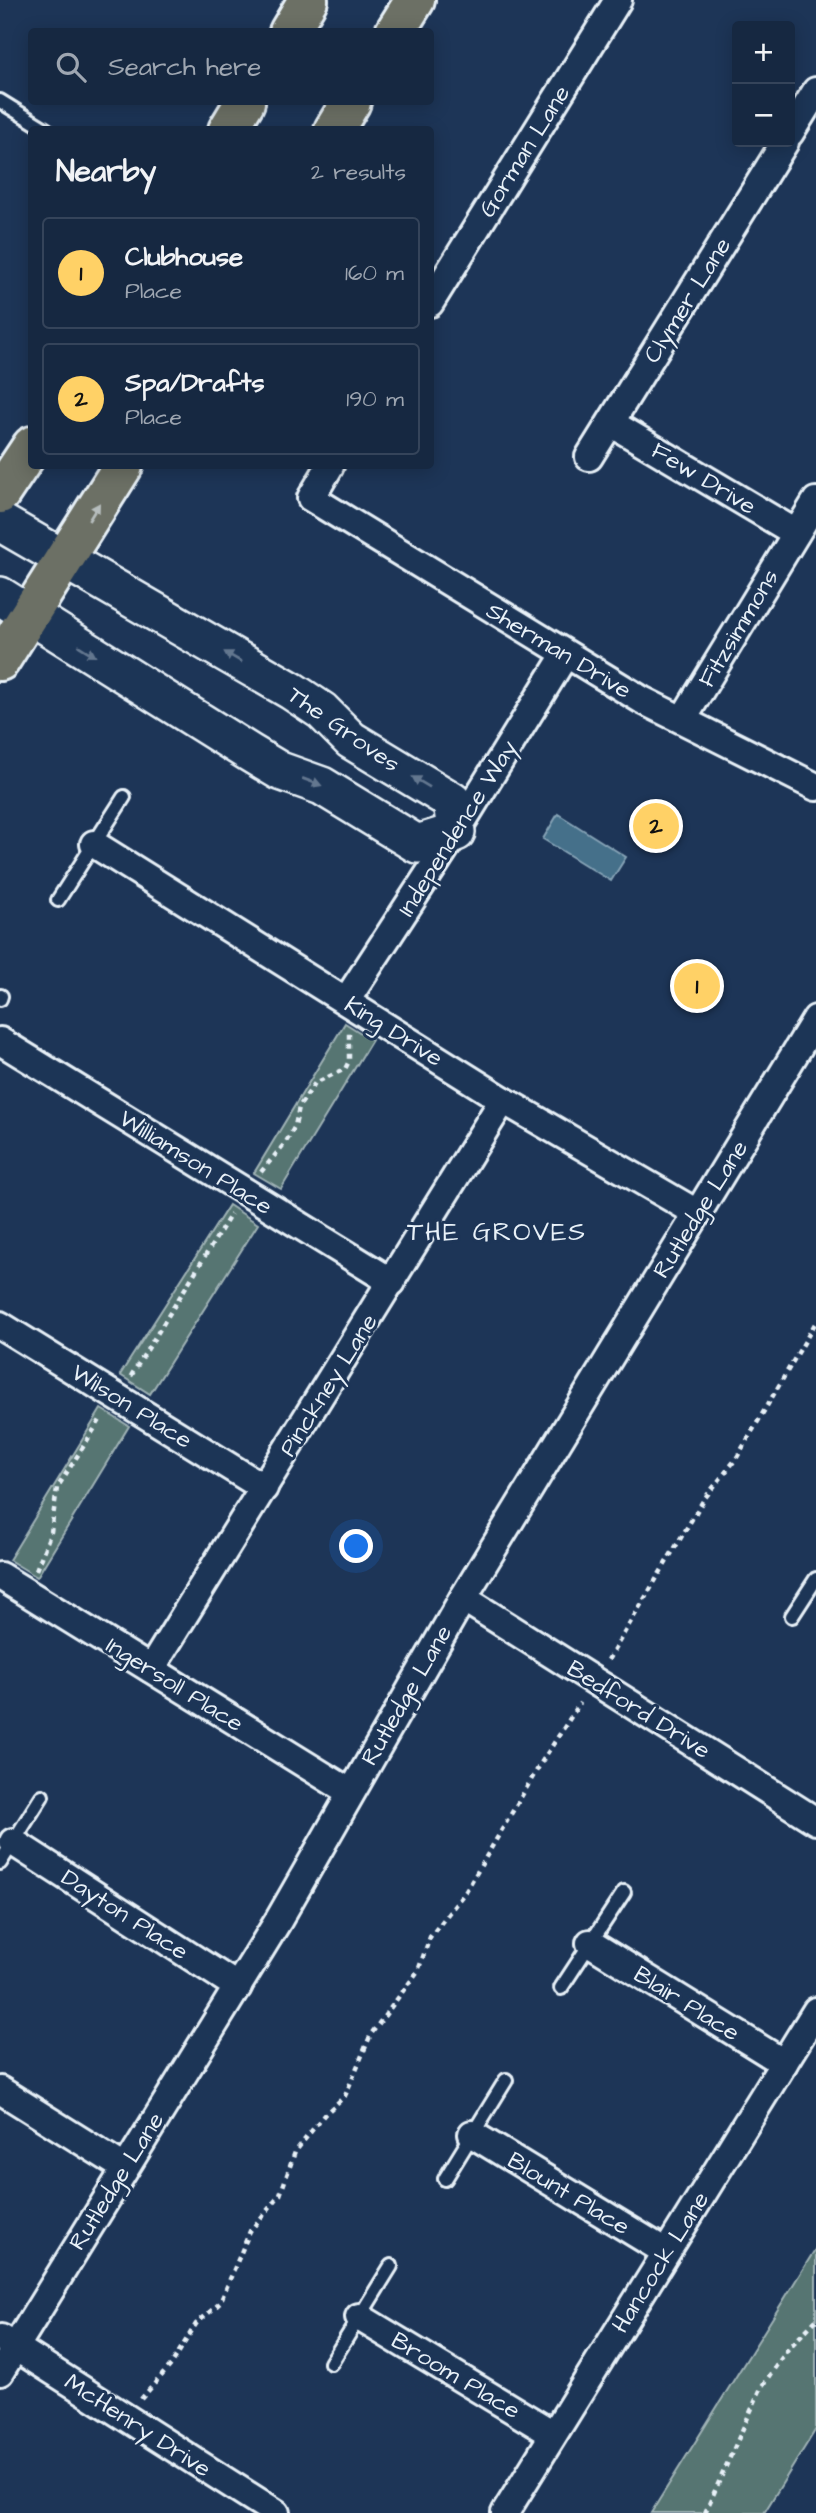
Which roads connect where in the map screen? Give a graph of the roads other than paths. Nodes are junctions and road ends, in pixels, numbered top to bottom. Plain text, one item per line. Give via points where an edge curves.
1 (308, 0) edge
2 (415, 0) edge
3 (618, 0) edge
4 (291, 28) edge
5 (398, 28) edge
6 (816, 90) edge
7 (243, 105) edge
8 (349, 105) edge
9 (2, 107) edge
10 (795, 125) edge
11 (39, 126) edge
12 (230, 126) edge
13 (336, 126) edge
14 (782, 147) edge
15 (434, 297) edge
16 (611, 423) junction
17 (28, 452) edge
18 (589, 457) dead end
19 (121, 469) edge
20 (328, 469) edge
21 (0, 494) edge
22 (816, 501) edge
23 (0, 522) edge
24 (796, 533) junction
25 (64, 559) junction
26 (14, 605) edge
27 (565, 654) junction
28 (0, 661) edge
29 (683, 719) junction
30 (816, 787) edge
31 (124, 797) dead end
32 (456, 832) junction
33 (94, 844) junction
34 (58, 900) dead end
35 (346, 1001) junction
36 (816, 1022) edge
37 (0, 1041) edge
38 (503, 1100) junction
39 (697, 1213) junction
40 (391, 1282) junction
41 (0, 1325) edge
42 (264, 1488) junction
43 (816, 1579) edge
44 (10, 1582) edge
45 (463, 1598) junction
46 (792, 1616) dead end
47 (151, 1669) junction
48 (350, 1792) junction
49 (42, 1796) dead end
50 (816, 1821) edge
51 (6, 1852) edge
52 (624, 1892) dead end
53 (590, 1943) junction
54 (238, 1987) junction
55 (561, 1988) dead end
56 (816, 2011) edge
57 (784, 2063) junction
58 (506, 2080) dead end
59 (0, 2090) edge
60 (472, 2134) junction
61 (123, 2168) junction
62 (445, 2179) dead end
63 (666, 2252) junction
64 (390, 2266) dead end
65 (359, 2317) junction
66 (8, 2342) edge
67 (331, 2363) dead end
68 (0, 2372) edge
69 (553, 2434) junction
70 (276, 2513) edge
71 (505, 2513) edge

1 - 4 main road
2 - 5 main road
3 - 15 street, Gorman Lane
6 - 10 street
7 - 12 main road
8 - 13 main road
9 - 11 lane
14 - 16 street, Clymer Lane
16 - 18 street, Clymer Lane
16 - 24 street, Few Drive
17 - 21 main road
25 -> 19 main road
20 - 27 street, Sherman Drive via 311,498
22 - 24 street, Fitzsimmons
23 - 25 street, The Groves
24 - 29 street, Fitzsimmons
25 - 26 main road
32 -> 25 street, The Groves via 452,800 351,740 292,691
26 - 28 main road
26 -> 32 street via 280,771 322,786 417,844
27 - 29 street, Sherman Drive
27 - 32 street, Independence Way
29 - 30 street, Sherman Drive
31 - 33 lane
32 - 35 street, Independence Way
33 - 34 lane
33 - 35 street, King Drive
35 - 38 street, King Drive
36 - 39 street, Rutledge Lane
37 - 40 street, Williamson Place
38 - 39 street, King Drive
38 - 40 street, Pinckney Lane
39 - 45 street, Rutledge Lane
40 - 42 street, Pinckney Lane
41 - 42 street, Wilson Place
42 - 47 street, Pinckney Lane
43 - 46 lane
44 - 47 street, Ingersoll Place
45 - 48 street, Rutledge Lane
45 - 50 street, Bedford Drive
47 - 48 street, Ingersoll Place
48 - 54 street, Rutledge Lane
49 - 51 lane
51 - 54 street, Dayton Place
52 - 53 lane
53 - 55 lane
53 - 57 street, Blair Place
54 - 61 street, Rutledge Lane
56 - 57 street, Hancock Lane
57 - 63 street, Hancock Lane
58 - 60 lane
59 - 61 street
60 - 62 lane
60 - 63 street, Blount Place
61 - 66 street, Rutledge Lane
63 - 69 street, Hancock Lane
64 - 65 lane
65 - 67 lane
65 - 69 street, Broom Place
66 - 68 street, Rutledge Lane
66 - 70 street, McHenry Drive
69 - 71 street, Hancock Lane

